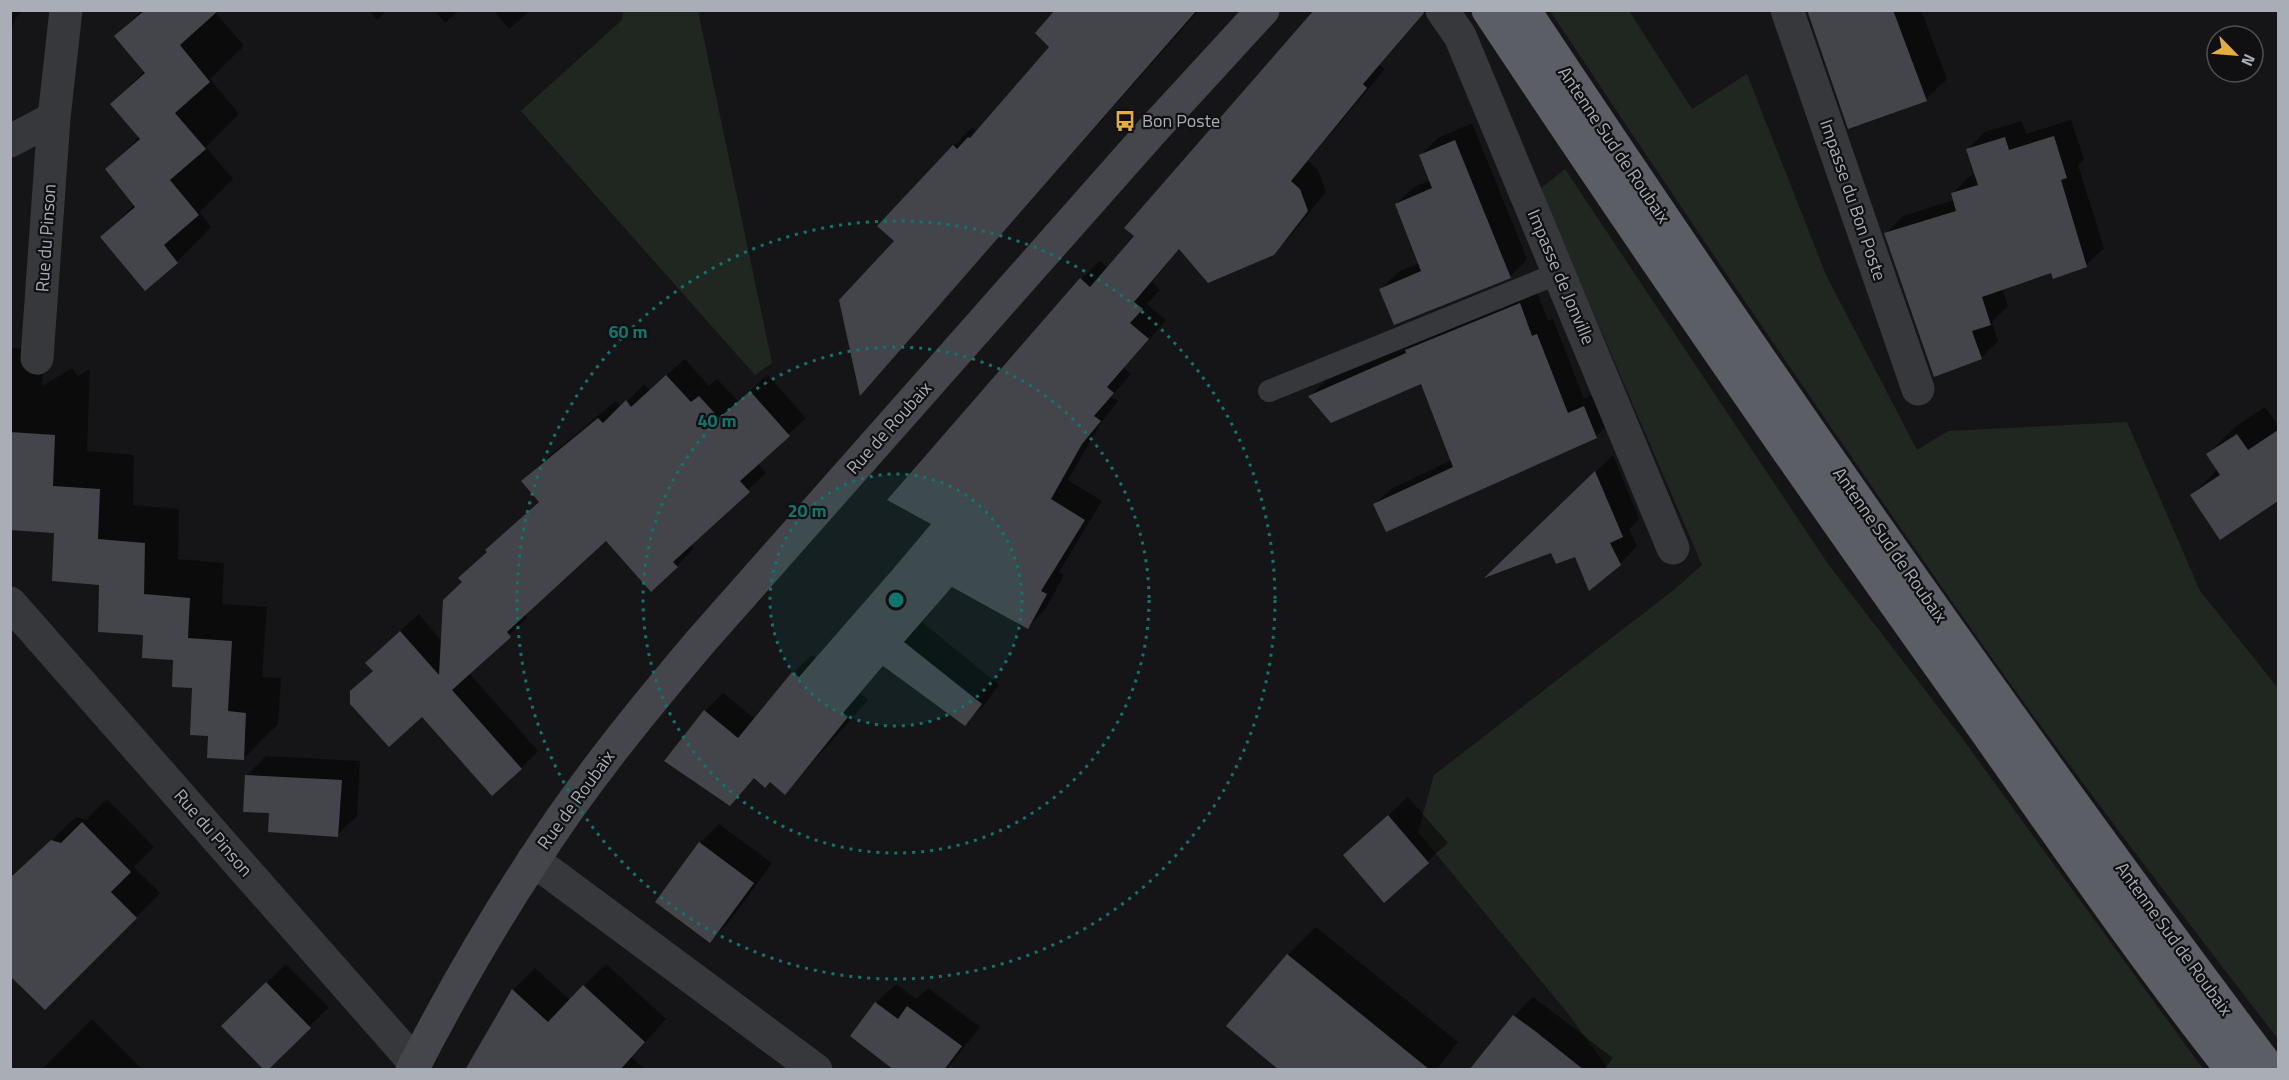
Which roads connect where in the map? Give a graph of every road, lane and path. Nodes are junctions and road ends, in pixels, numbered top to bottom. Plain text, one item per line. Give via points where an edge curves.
1 (66, 10) edge
2 (1263, 10) edge
3 (1442, 10) edge
4 (1488, 10) edge
5 (1524, 10) edge
6 (1787, 10) edge
7 (54, 118) junction
8 (10, 141) edge
9 (1559, 273) junction
10 (37, 358) dead end
11 (1918, 389) dead end
12 (1269, 391) dead end
13 (1673, 548) dead end
14 (10, 603) edge
15 (533, 860) junction
16 (413, 1066) edge
17 (816, 1070) edge
18 (2232, 1070) edge
19 (2270, 1070) edge

1 - 7 street, Rue du Pinson
2 - 15 main road, Rue de Roubaix via 701,641 593,774
3 - 9 street, Impasse de Jonville via 1460,36
4 - 18 highway, Antenne Sud de Roubaix via 1871,569 2107,902
5 - 19 highway, Antenne Sud de Roubaix via 1860,504
6 - 11 street, Impasse du Bon Poste
7 - 8 street
7 - 10 street, Rue du Pinson
9 - 12 lane
9 - 13 street, Impasse de Jonville
14 - 16 street, Rue du Pinson
15 - 16 main road, Rue de Roubaix
15 - 17 street, Rue de Roubaix

